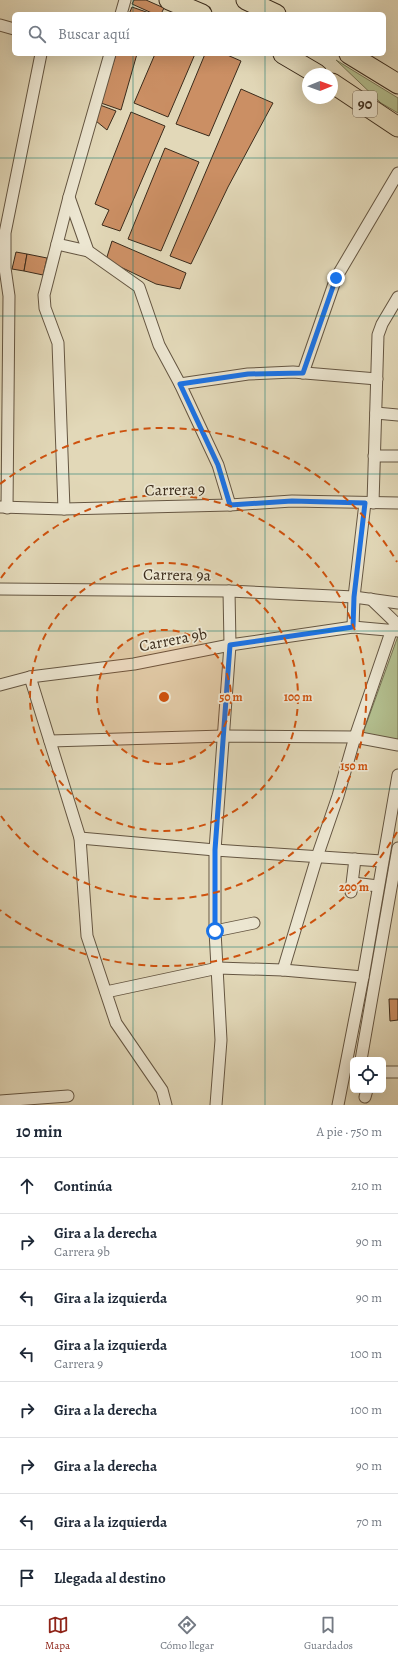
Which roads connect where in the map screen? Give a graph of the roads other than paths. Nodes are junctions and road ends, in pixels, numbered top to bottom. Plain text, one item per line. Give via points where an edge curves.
1 (125, 0) edge
2 (169, 0) edge
3 (246, 0) edge
4 (122, 12) edge
5 (197, 12) edge
6 (272, 12) edge
7 (0, 25) edge
8 (12, 28) edge
9 (41, 56) edge
10 (108, 56) edge
11 (287, 56) edge
12 (352, 56) edge
13 (307, 68) edge
14 (398, 84) edge
15 (338, 87) edge
16 (398, 127) edge
17 (398, 172) edge
18 (69, 197) junction
19 (56, 244) junction
20 (88, 251) junction
21 (398, 297) edge
22 (303, 373) junction
23 (377, 380) junction
24 (180, 384) junction
25 (376, 413) junction
26 (398, 416) edge
27 (374, 456) junction
28 (398, 456) edge
29 (369, 503) junction
30 (398, 503) edge
31 (230, 505) junction
32 (3, 507) edge
33 (64, 509) junction
34 (0, 588) edge
35 (229, 591) junction
36 (354, 597) junction
37 (370, 599) junction
38 (398, 603) edge
39 (353, 627) junction
40 (396, 628) edge
41 (230, 645) junction
42 (30, 677) junction
43 (0, 685) edge
44 (224, 736) junction
45 (356, 737) junction
46 (50, 741) junction
47 (398, 745) edge
48 (398, 775) edge
49 (80, 838) junction
50 (398, 848) edge
51 (215, 850) junction
52 (316, 857) junction
53 (355, 860) junction
54 (382, 862) junction
55 (378, 886) junction
56 (254, 923) dead end
57 (215, 931) junction
58 (218, 968) junction
59 (283, 970) junction
60 (363, 977) junction
61 (106, 992) junction
62 (361, 1057) edge
63 (386, 1072) edge
64 (398, 1072) edge
65 (68, 1096) dead end
66 (0, 1102) edge
67 (166, 1105) edge
68 (216, 1105) edge
69 (338, 1105) edge

1 - 4 street
2 - 5 highway
3 - 6 highway
7 - 8 street
9 - 32 street via 5,233 5,268 9,296
10 - 18 street
11 - 13 highway
12 - 14 highway, 90
15 - 16 highway, 90
17 - 22 street via 336,278
18 - 19 street
18 - 20 street
19 - 20 street
19 - 33 street via 44,295 45,308 58,343
20 - 24 street via 139,287 159,345
21 - 23 street via 378,335
22 - 23 street
22 - 24 street via 248,374
23 - 25 street
24 - 31 street via 218,465
25 - 26 street
25 - 27 street
27 - 28 street
27 - 29 street
29 - 30 street, Carrera 9
29 - 31 street, Carrera 9 via 292,501
29 - 36 street
31 - 33 street, Carrera 9
32 - 33 street, Carrera 9
34 - 35 street, Carrera 9a
35 - 36 street, Carrera 9a
35 - 41 street
36 - 37 street, Carrera 9a
36 - 39 street
37 - 38 street, Carrera 9a
37 - 40 street
39 - 40 street, Carrera 9b
39 - 41 street, Carrera 9b
40 - 45 street
41 - 42 street, Carrera 9b via 134,664
41 - 44 street
42 - 43 street, Carrera 9b
42 - 46 street
44 - 45 street
44 - 46 street
44 - 51 street
45 - 47 street
45 - 52 street
46 - 49 street
48 - 54 street
49 - 51 street
49 - 61 street via 87,936
50 - 62 street
51 - 52 street
51 - 57 street
52 - 53 street
52 - 59 street
53 - 54 street
53 - 55 street via 352,887
54 - 55 street
55 - 60 street
56 - 57 street
57 - 58 street
58 - 59 street
58 - 61 street
58 - 68 street via 221,1040
59 - 60 street
60 - 69 street
61 - 67 street via 116,1023 162,1090
63 - 64 street
65 - 66 street

